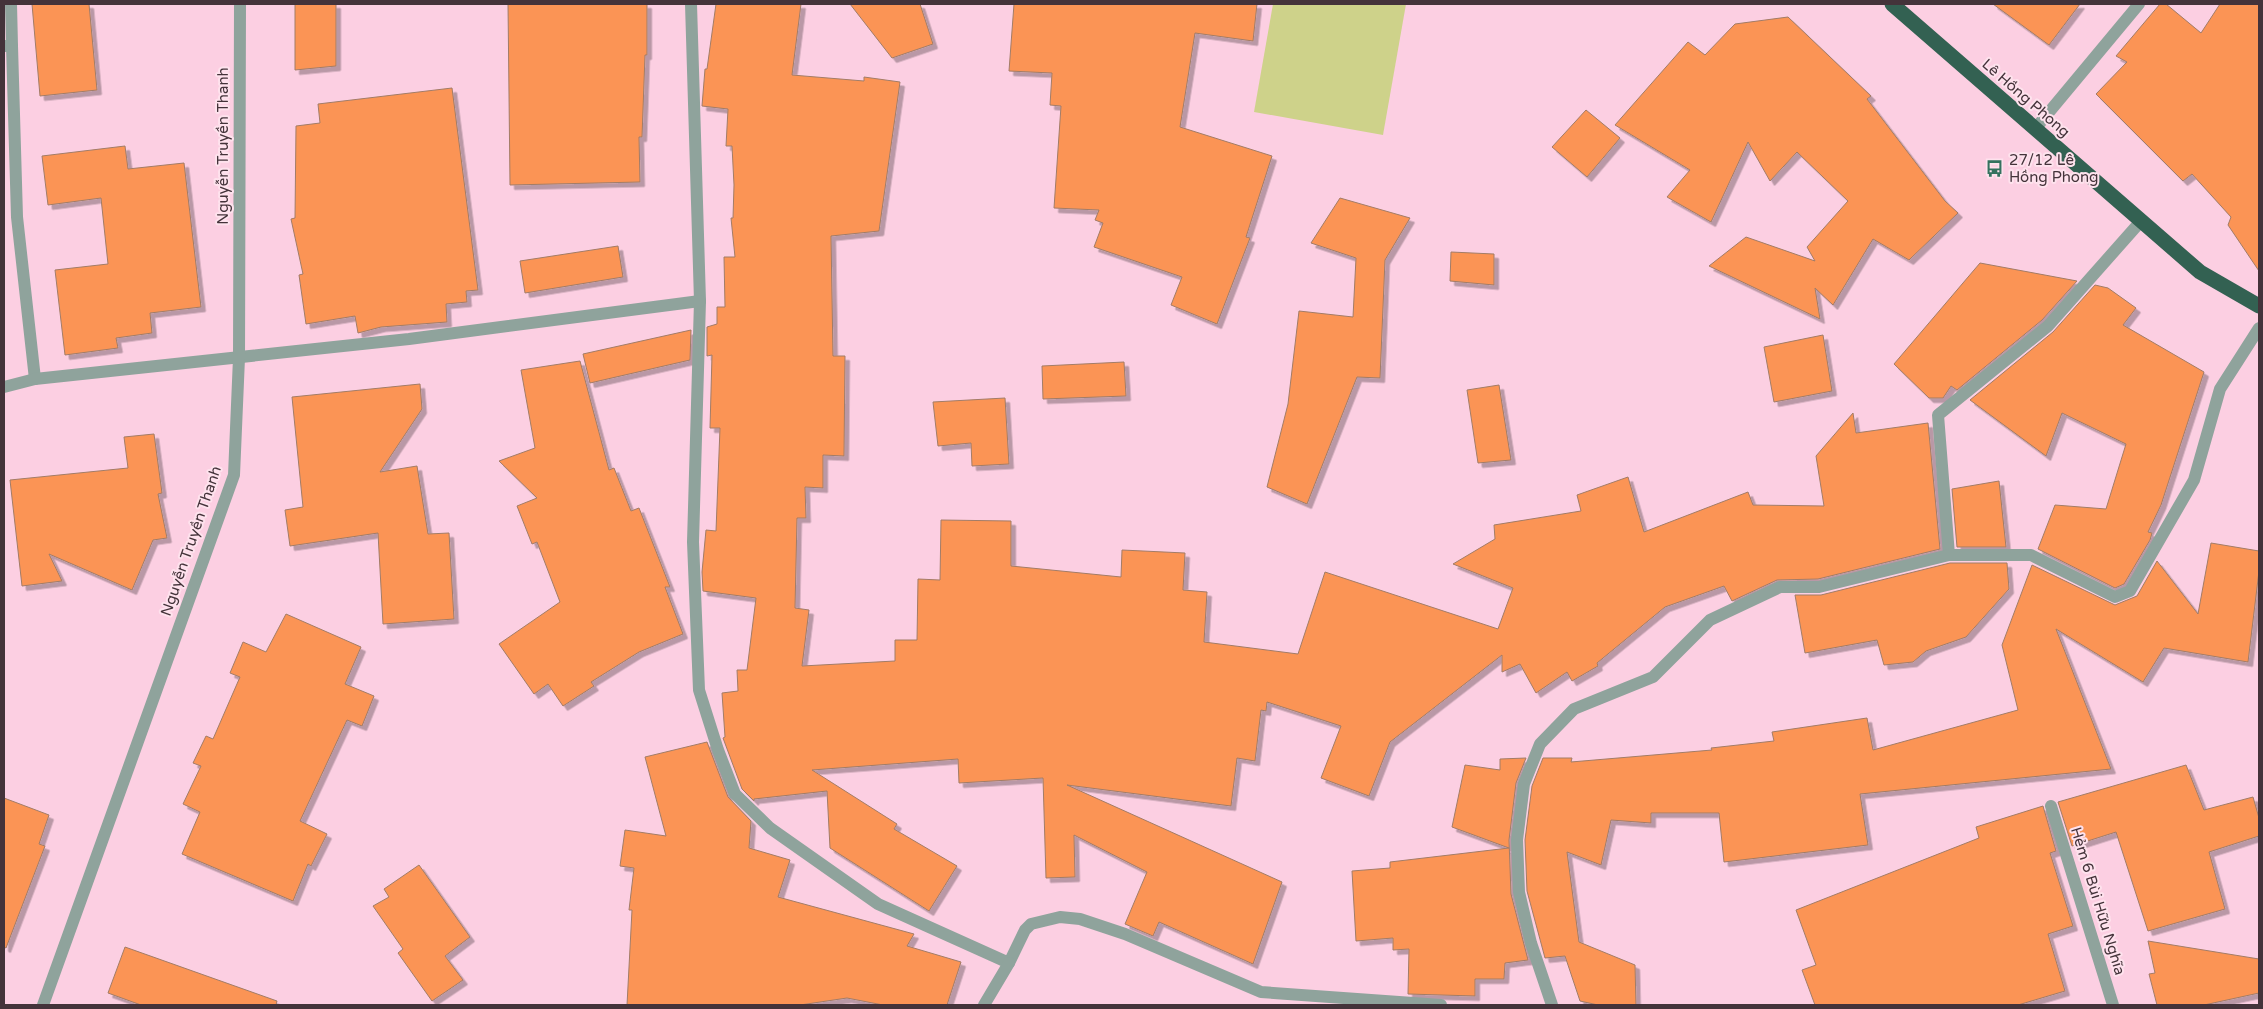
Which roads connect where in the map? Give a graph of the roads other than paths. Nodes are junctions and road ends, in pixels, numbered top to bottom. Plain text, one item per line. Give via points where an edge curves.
1 (11, 4) edge
2 (240, 4) edge
3 (691, 4) edge
4 (1892, 4) edge
5 (2139, 4) edge
6 (8, 46) edge
7 (2035, 129) junction
8 (2141, 221) junction
9 (700, 302) junction
10 (2259, 306) edge
11 (2259, 328) edge
12 (239, 358) junction
13 (35, 379) junction
14 (4, 387) edge
15 (1949, 555) junction
16 (2051, 806) dead end
17 (1009, 963) junction
18 (43, 1005) edge
19 (984, 1005) edge
20 (1441, 1005) edge
21 (1552, 1005) edge
22 (2113, 1005) edge

1 - 6 street
2 - 12 street, Nguyễn Truyền Thanh
3 - 9 street
4 - 7 highway, Lê Hồng Phong
5 - 7 street
6 - 13 street via 17,217
7 - 8 highway, Lê Hồng Phong
8 - 10 highway, Lê Hồng Phong via 2200,272
8 - 15 street via 2048,326 1938,415
9 - 12 street
9 - 17 street via 693,542 699,690 735,794 770,828 878,904
11 - 15 street via 2220,390 2194,480 2130,591 2115,597 2031,555
12 - 13 street
12 - 18 street, Nguyễn Truyền Thanh via 234,475
13 - 14 street
15 - 21 street via 1818,587 1780,587 1710,620 1653,677 1574,709 1540,744 1524,784 1517,840 1519,892 1531,943
16 - 22 street, Hẻm 6 Bùi Hữu Nghĩa
17 - 19 street
17 - 20 street via 1031,924 1060,917 1080,919 1125,934 1261,992

